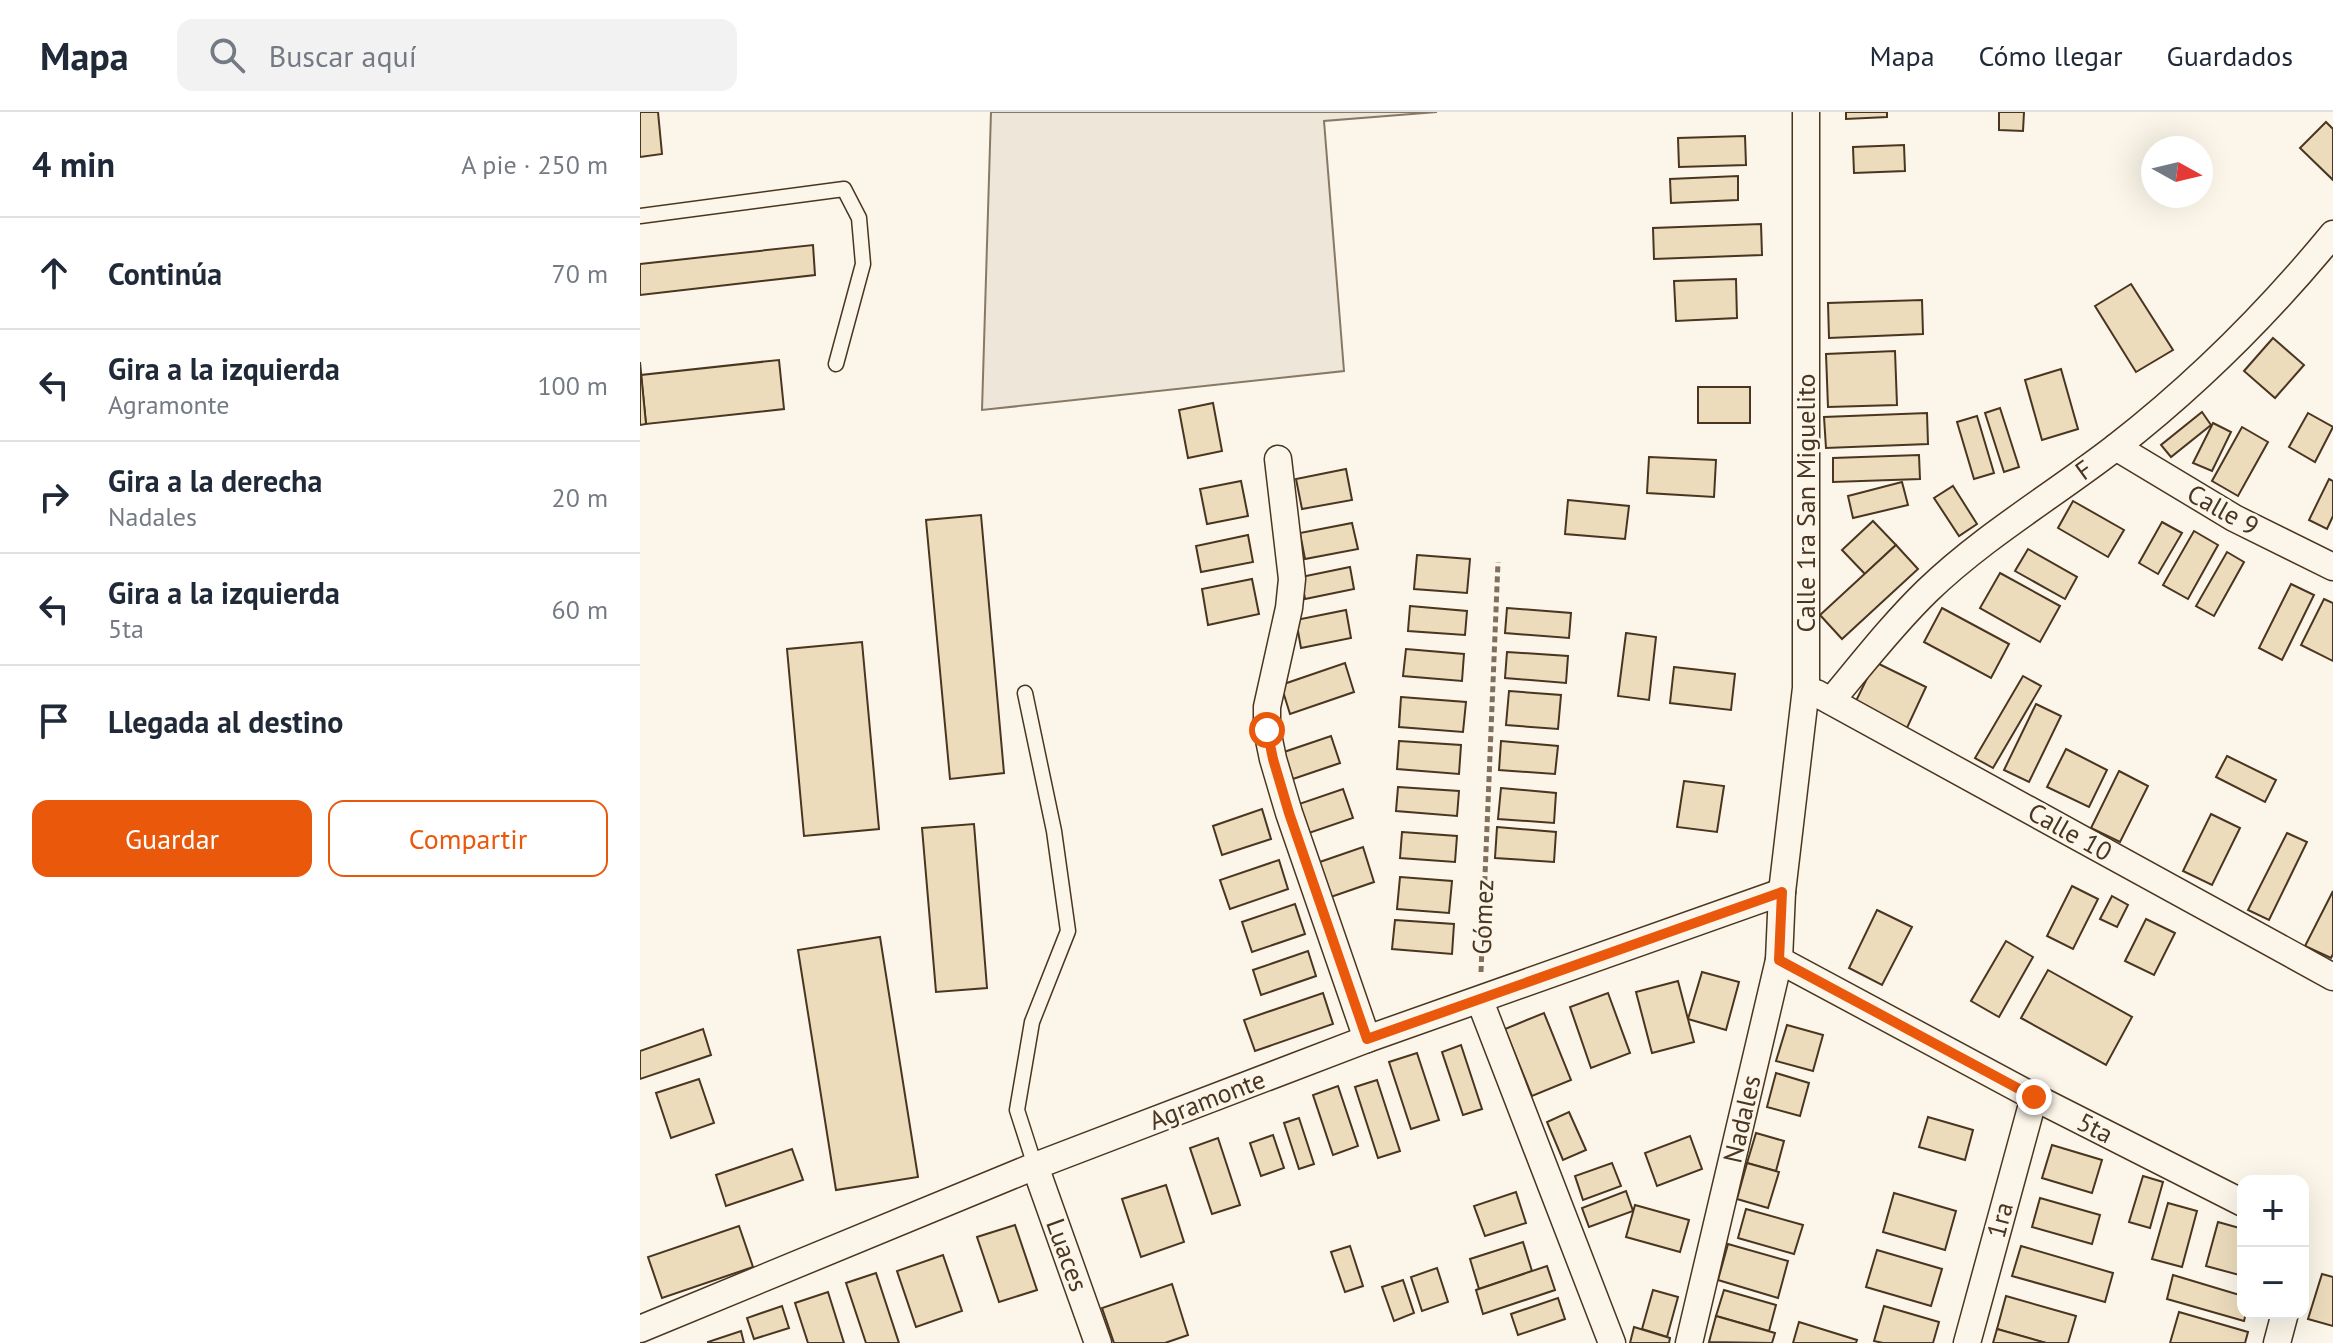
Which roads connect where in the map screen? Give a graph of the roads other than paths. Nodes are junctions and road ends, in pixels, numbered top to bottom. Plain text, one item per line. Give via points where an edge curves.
1 (1806, 112) edge
2 (640, 216) edge
3 (2333, 234) edge
4 (836, 364) dead end
5 (2116, 447) junction
6 (1278, 459) dead end
7 (2333, 567) edge
8 (1806, 688) junction
9 (1025, 693) dead end
10 (1831, 701) junction
11 (1782, 892) junction
12 (1779, 960) junction
13 (2333, 977) edge
14 (1480, 1001) junction
15 (1367, 1039) junction
16 (2034, 1097) junction
17 (1035, 1166) junction
18 (2237, 1200) edge
19 (2283, 1319) edge
20 (640, 1329) edge
21 (1098, 1343) edge
22 (1612, 1343) edge
23 (1689, 1343) edge
24 (1967, 1343) edge
25 (2277, 1343) edge

1 - 8 street, Calle 1ra San Miguelito
2 - 4 lane via 844,189 859,218 863,264
3 - 5 street, F via 2200,378
5 - 7 street, Calle 9 via 2234,518
5 - 10 street, F via 1928,590
6 - 15 street via 1292,579 1267,730 1289,813
8 - 10 street, Calle 10
8 - 11 street, Calle 1ra San Miguelito
9 - 17 lane via 1054,831 1068,931 1032,1022 1017,1110
10 - 13 street, Calle 10
11 - 12 street, Nadales
11 - 14 street, Agramonte
12 - 16 street, 5ta
12 - 23 street, Nadales
14 - 15 street, Agramonte
14 - 22 street
15 - 17 street, Agramonte
16 - 18 street, 5ta
16 - 24 street, 1ra
17 - 20 street, Agramonte
17 - 21 street, Luaces
19 - 25 street

